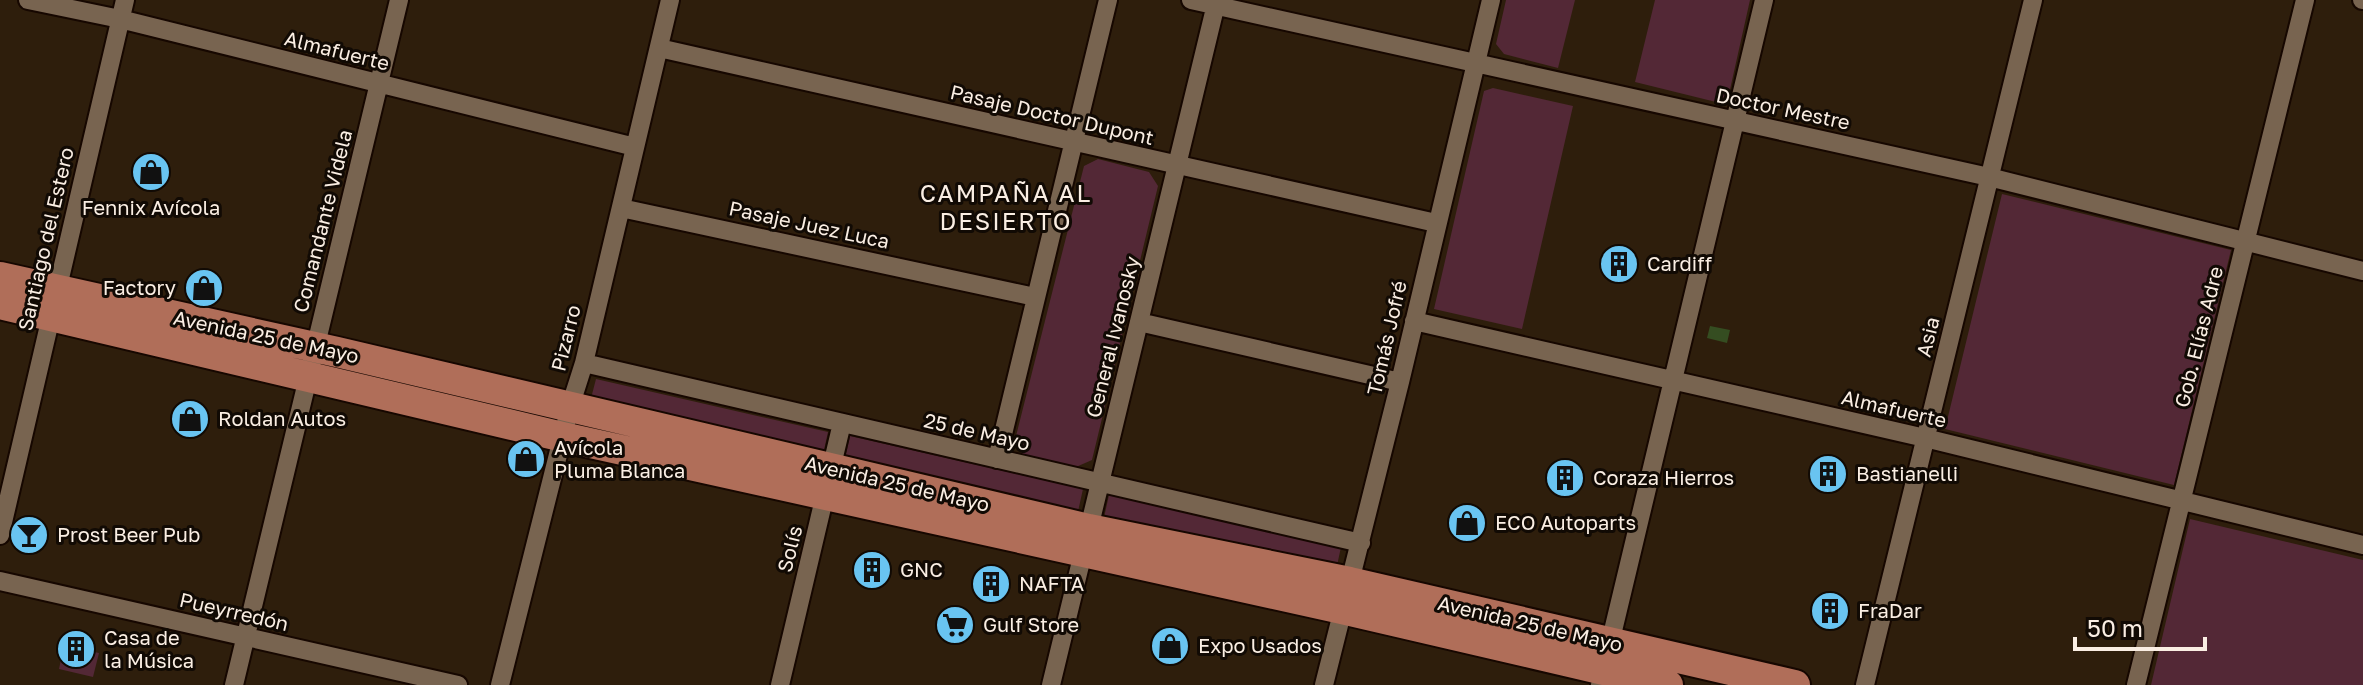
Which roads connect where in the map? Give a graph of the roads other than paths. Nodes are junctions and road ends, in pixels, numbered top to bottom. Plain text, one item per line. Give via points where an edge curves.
1 (28, 0) edge
2 (125, 0) edge
3 (399, 0) edge
4 (670, 0) edge
5 (1108, 0) edge
6 (1191, 0) edge
7 (1491, 0) edge
8 (1764, 0) edge
9 (2033, 0) edge
10 (2305, 0) edge
11 (1216, 3) edge
12 (120, 19) junction
13 (659, 48) junction
14 (1476, 65) junction
15 (379, 84) junction
16 (1735, 121) junction
17 (1073, 142) junction
18 (635, 147) junction
19 (1177, 166) junction
20 (1989, 177) junction
21 (621, 208) junction
22 (1436, 223) junction
23 (2245, 243) junction
24 (2363, 271) edge
25 (0, 277) edge
26 (1035, 297) junction
27 (0, 304) edge
28 (54, 304) junction
29 (1414, 321) junction
30 (1139, 322) junction
31 (312, 362) junction
32 (584, 363) junction
33 (1672, 379) junction
34 (1400, 382) junction
35 (570, 407) junction
36 (842, 423) junction
37 (563, 437) junction
38 (1925, 438) junction
39 (997, 459) junction
40 (829, 482) junction
41 (1100, 483) junction
42 (2181, 502) junction
43 (0, 535) edge
44 (1086, 541) junction
45 (1361, 543) junction
46 (2363, 545) edge
47 (0, 581) edge
48 (1346, 596) junction
49 (245, 638) junction
50 (1604, 666) edge
51 (234, 685) edge
52 (458, 685) edge
53 (500, 685) edge
54 (780, 685) edge
55 (1051, 685) edge
56 (1324, 685) edge
57 (1668, 685) edge
58 (1795, 685) edge
59 (1865, 685) edge
60 (2136, 685) edge

1 - 12 street, Almafuerte
2 - 12 street, Santiago del Estero
3 - 15 street, Comandante Videla
4 - 13 street, Pizarro
5 - 17 street
6 - 11 street, Doctor Mestre
7 - 14 street, Tomás Jofré
8 - 16 street
9 - 20 street, Asia
10 - 23 street, Gob. Elías Adre
11 - 14 street, Doctor Mestre
11 - 19 street, General Ivanosky
12 - 15 street, Almafuerte
12 - 28 street, Santiago del Estero
13 - 17 street, Pasaje Doctor Dupont
13 - 18 street, Pizarro
14 - 16 street, Doctor Mestre
14 - 22 street, Tomás Jofré
15 - 18 street, Almafuerte
15 - 31 street, Comandante Videla
16 - 20 street, Doctor Mestre
16 - 33 street
17 - 19 street, Pasaje Doctor Dupont
17 - 26 street
18 - 21 street, Pizarro
19 - 22 street, Pasaje Doctor Dupont
19 - 30 street, General Ivanosky
20 - 23 street, Doctor Mestre
20 - 38 street, Asia
21 - 26 street, Pasaje Juez Luca
21 - 32 street, Pizarro
22 - 29 street, Tomás Jofré
23 - 24 street, Doctor Mestre
23 - 42 street, Gob. Elías Adre
25 - 28 main road, Avenida 25 de Mayo
26 - 39 street
27 - 28 main road, Avenida 25 de Mayo
28 - 31 main road, Avenida 25 de Mayo
28 - 43 street, Santiago del Estero
29 - 33 street, Almafuerte
29 - 34 street, Tomás Jofré
30 - 34 street
30 - 41 street, General Ivanosky
31 - 35 main road, Avenida 25 de Mayo
31 - 37 main road, Avenida 25 de Mayo
31 - 49 street, Comandante Videla
32 - 35 street, Pizarro
32 - 36 street, 25 de Mayo
33 - 38 street, Almafuerte
33 - 50 street
34 - 45 street, Tomás Jofré
35 - 37 street, Pizarro
35 - 40 main road, Avenida 25 de Mayo
36 - 39 street, 25 de Mayo
36 - 40 street, Solís
37 - 40 main road, Avenida 25 de Mayo
37 - 53 street, Pizarro
38 - 42 street, Almafuerte
38 - 59 street, Asia
39 - 41 street, 25 de Mayo
40 - 44 main road, Avenida 25 de Mayo
40 - 54 street, Solís
41 - 44 street, General Ivanosky
41 - 45 street, 25 de Mayo
42 - 46 street, Almafuerte
42 - 60 street, Gob. Elías Adre
44 - 48 main road, Avenida 25 de Mayo
44 - 55 street, General Ivanosky
45 - 48 street, Tomás Jofré
47 - 49 street, Pueyrredón
48 - 50 main road, Avenida 25 de Mayo
48 - 56 street, Tomás Jofré
49 - 51 street, Comandante Videla
49 - 52 street, Pueyrredón
50 - 57 main road, Avenida 25 de Mayo
50 - 58 main road, Avenida 25 de Mayo

